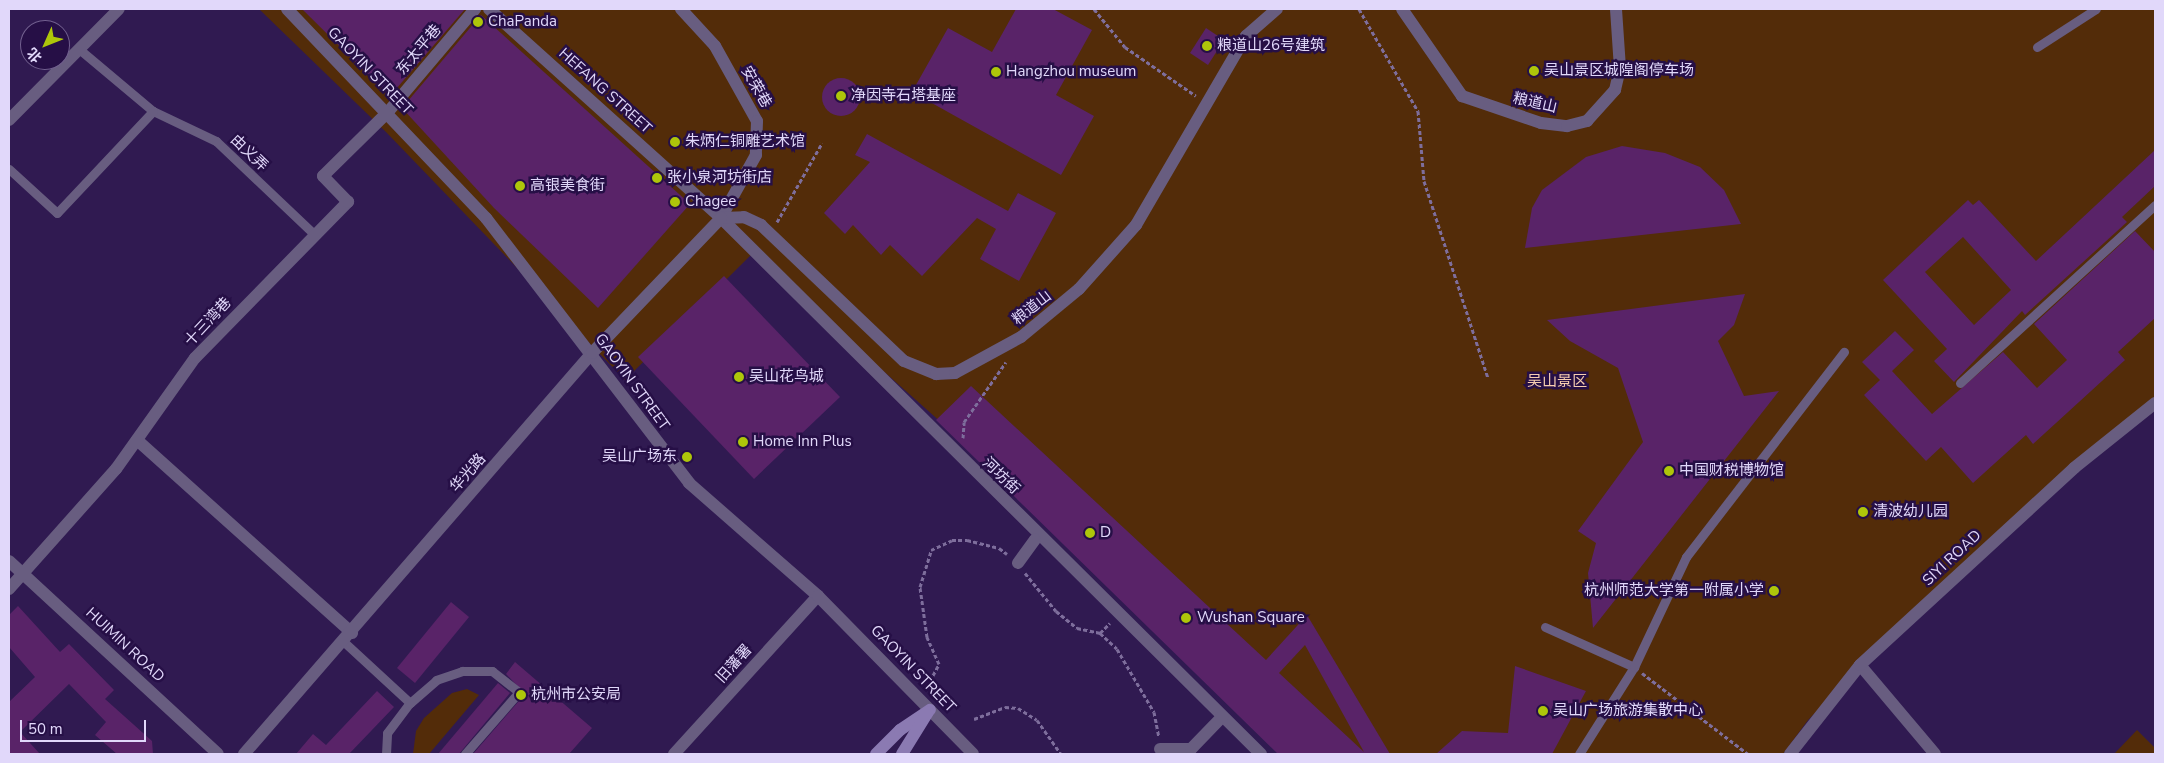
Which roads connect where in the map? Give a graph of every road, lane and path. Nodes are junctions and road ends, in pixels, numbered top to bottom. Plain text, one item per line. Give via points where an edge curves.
1 (119, 9) edge
2 (287, 9) edge
3 (475, 9) edge
4 (489, 9) edge
5 (681, 9) edge
6 (1094, 9) edge
7 (1277, 9) edge
8 (1359, 9) edge
9 (1402, 9) edge
10 (1616, 9) edge
11 (2096, 9) edge
12 (2037, 47) dead end
13 (79, 49) junction
14 (1205, 101) junction
15 (153, 111) junction
16 (388, 112) junction
17 (9, 120) edge
18 (822, 143) dead end
19 (9, 169) edge
20 (2155, 205) edge
21 (721, 218) junction
22 (314, 234) junction
23 (770, 234) junction
24 (1021, 338) junction
25 (1844, 352) dead end
26 (592, 353) junction
27 (1488, 378) dead end
28 (1960, 383) dead end
29 (2155, 403) edge
30 (137, 440) junction
31 (962, 450) dead end
32 (1036, 540) dead end
33 (9, 560) edge
34 (1018, 563) junction
35 (24, 574) junction
36 (9, 589) edge
37 (818, 596) junction
38 (1116, 618) dead end
39 (1545, 627) dead end
40 (1100, 633) junction
41 (348, 638) junction
42 (1860, 665) junction
43 (1634, 667) junction
44 (930, 681) dead end
45 (410, 703) junction
46 (930, 710) junction
47 (1222, 717) junction
48 (974, 719) dead end
49 (1160, 749) joint
50 (218, 754) edge
51 (244, 754) edge
52 (386, 754) edge
53 (465, 754) edge
54 (674, 754) edge
55 (876, 754) edge
56 (902, 754) edge
57 (973, 754) edge
58 (1060, 754) edge
59 (1261, 754) edge
60 (1579, 754) edge
61 (1748, 754) edge
62 (1790, 754) edge
63 (1935, 754) edge

1 - 13 street
2 - 16 street, GAOYIN STREET
3 - 16 street, 东太平巷
4 - 21 street, HEFANG STREET
5 - 21 street, 安荣巷 via 714,46 757,121 756,156
6 - 14 path via 1125,47
7 - 14 street, 粮道山 via 1246,36
8 - 27 path via 1418,111 1424,181
9 - 10 street, 粮道山 via 1462,96 1532,121 1566,126 1587,121 1615,90 1620,68
11 - 12 lane
13 - 15 lane, 由义弄
13 - 17 street
14 - 24 street, 粮道山 via 1136,225 1079,289
15 - 19 lane via 57,212
15 - 22 lane, 由义弄 via 216,141
16 - 22 street, 十三湾巷 via 323,176 348,202
16 - 26 street, GAOYIN STREET via 486,218
18 - 23 path
20 - 28 lane
21 - 23 street, 粮道山 via 744,217
21 - 26 street, 华光路
21 - 47 street, 河坊街
22 - 30 street, 十三湾巷 via 195,358
23 - 24 street, 粮道山 via 891,349 920,369 936,374 955,373
24 - 31 path via 964,422
25 - 43 lane via 1686,557
26 - 37 street, GAOYIN STREET via 689,483
26 - 41 street, 华光路
29 - 42 street, SIYI ROAD via 2074,468
30 - 35 street, 十三湾巷
30 - 41 street
32 - 34 street
33 - 35 street, HUIMIN ROAD
34 - 40 path via 1056,611 1077,628
34 - 44 path via 998,548 967,540 952,540 931,550 920,587 927,637 939,664
35 - 36 street, 十三湾巷
35 - 50 street, HUIMIN ROAD
37 - 46 street, GAOYIN STREET
37 - 54 street, 旧藩署
38 - 40 path
39 - 43 lane
40 - 49 path via 1141,686 1154,712
41 - 45 lane
41 - 51 street, 华光路
42 - 62 street, SIYI ROAD
42 - 63 street
43 - 60 lane
43 - 61 path
45 - 52 lane via 387,733
45 - 53 lane via 436,680 462,671 492,671 519,692
46 - 55 main road via 900,730
46 - 56 main road
46 - 57 street, GAOYIN STREET
47 - 49 street via 1191,749
47 - 59 street, 河坊街
48 - 58 path via 1005,707 1018,708 1037,720

